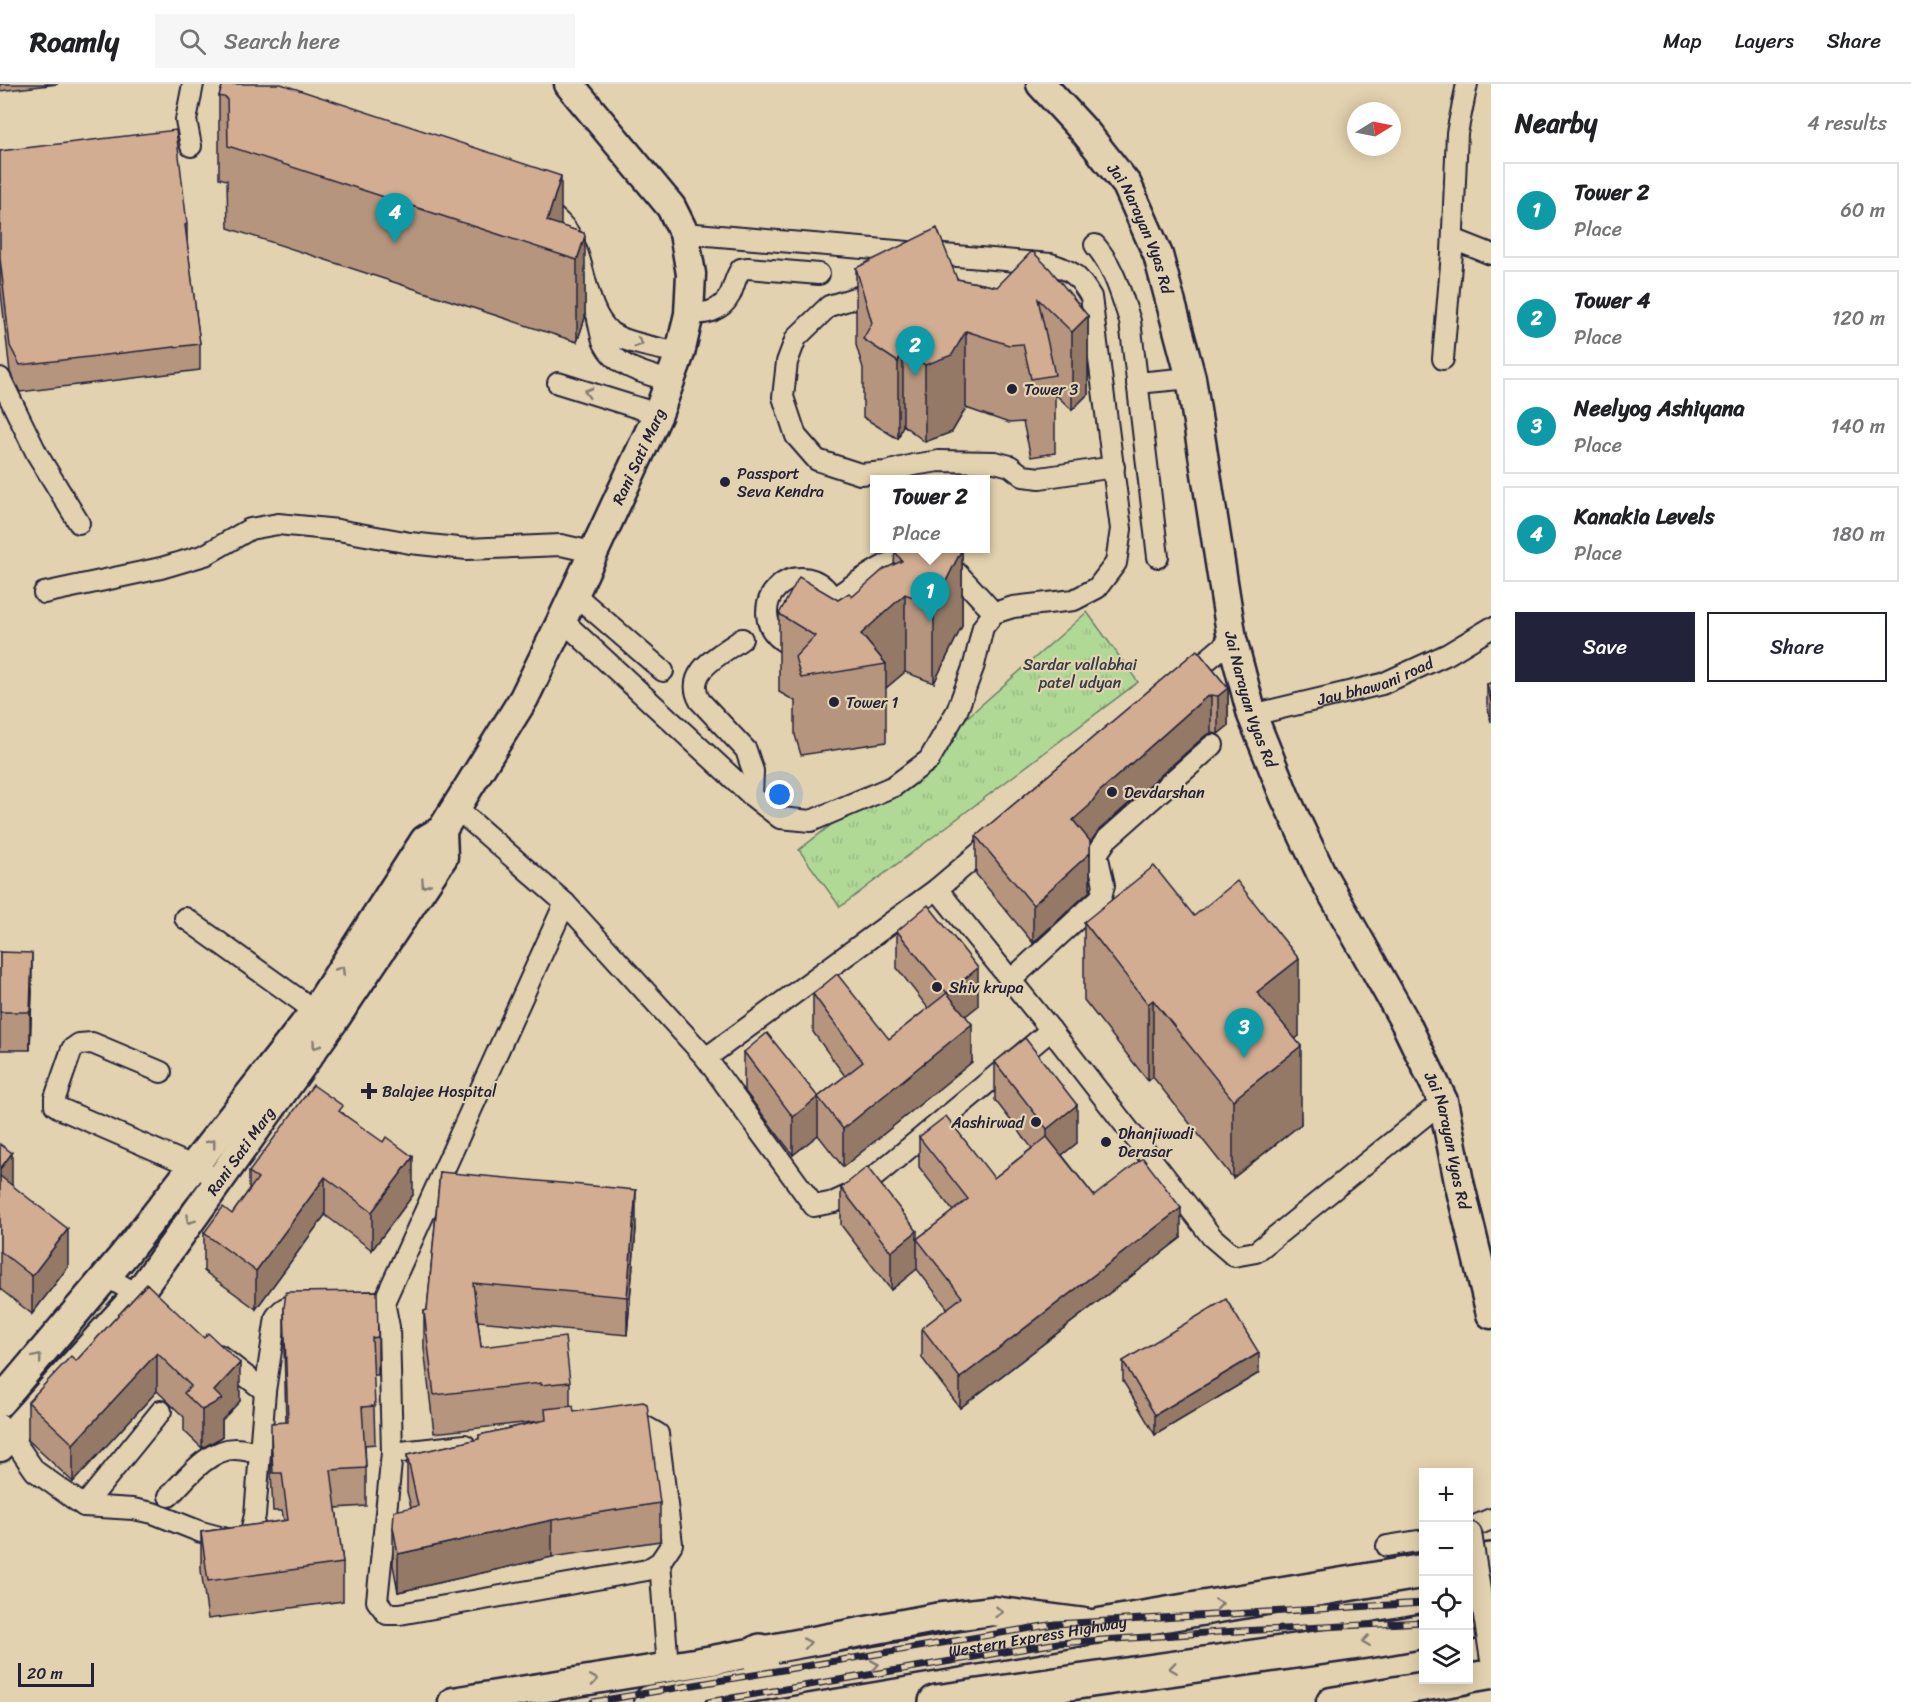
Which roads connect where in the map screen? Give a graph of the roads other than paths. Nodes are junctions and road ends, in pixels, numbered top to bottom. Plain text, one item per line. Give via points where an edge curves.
1 (193, 84) edge
2 (569, 84) edge
3 (1041, 84) edge
4 (1467, 84) edge
5 (191, 147) dead end
6 (537, 203) edge
7 (684, 233) junction
8 (1453, 239) junction
9 (1095, 245) dead end
10 (1491, 254) edge
11 (819, 274) dead end
12 (904, 290) edge
13 (689, 314) junction
14 (597, 317) junction
15 (680, 353) junction
16 (1078, 355) edge
17 (1443, 359) dead end
18 (0, 378) edge
19 (1102, 378) junction
20 (1191, 378) junction
21 (670, 381) junction
22 (558, 383) dead end
23 (1137, 383) junction
24 (658, 414) junction
25 (1114, 466) junction
26 (78, 523) dead end
27 (592, 552) junction
28 (1158, 557) dead end
29 (44, 593) dead end
30 (574, 594) junction
31 (832, 599) edge
32 (994, 613) junction
33 (562, 620) junction
34 (1491, 628) edge
35 (742, 639) dead end
36 (1232, 639) junction
37 (663, 670) dead end
38 (1169, 692) edge
39 (1252, 715) junction
40 (1213, 745) dead end
41 (752, 796) junction
42 (449, 819) junction
43 (1008, 829) edge
44 (937, 889) junction
45 (565, 903) junction
46 (185, 918) dead end
47 (1011, 980) junction
48 (325, 1015) junction
49 (1051, 1030) junction
50 (706, 1058) junction
51 (161, 1072) dead end
52 (1443, 1101) junction
53 (193, 1166) junction
54 (220, 1179) junction
55 (106, 1276) junction
56 (138, 1294) junction
57 (384, 1302) junction
58 (165, 1314) edge
59 (1491, 1314) edge
60 (201, 1342) edge
61 (265, 1391) junction
62 (0, 1402) edge
63 (161, 1411) dead end
64 (604, 1428) edge
65 (3, 1436) edge
66 (486, 1442) edge
67 (260, 1453) junction
68 (392, 1454) junction
69 (169, 1496) dead end
70 (84, 1506) junction
71 (1491, 1519) edge
72 (1473, 1526) edge
73 (1419, 1541) edge
74 (1387, 1546) dead end
75 (1473, 1546) edge
76 (1491, 1560) edge
77 (660, 1562) junction
78 (1473, 1563) edge
79 (1419, 1572) edge
80 (1491, 1619) edge
81 (1473, 1622) edge
82 (1100, 1624) junction
83 (1419, 1632) edge
84 (996, 1643) junction
85 (760, 1652) junction
86 (1491, 1660) edge
87 (668, 1668) junction
88 (1491, 1674) edge
89 (1473, 1677) edge
90 (764, 1683) junction
91 (1439, 1684) edge
92 (1004, 1691) junction
93 (453, 1702) edge
94 (651, 1702) edge
95 (936, 1702) edge
96 (1331, 1702) edge

1 - 5 street via 186,120
2 - 7 street, Rani Sati Marg via 671,207
3 - 20 street, Jai Narayan Vyas Rd via 1127,185 1158,255
4 - 8 street via 1457,133
6 - 14 street via 562,223 573,240
7 - 13 street, Rani Sati Marg via 691,274
7 - 19 street via 1051,264 1070,269 1091,297
8 - 10 street
8 - 17 street
9 - 23 street via 1106,257 1130,321
11 - 13 street via 741,269 722,305 704,314
12 - 25 street via 882,290 828,306 796,339 787,362 783,397 796,436 817,460 860,474 939,461 995,462 1010,466 1023,476 1040,478
13 - 15 street, Rani Sati Marg
14 -> 15 street via 611,333
14 - 21 street via 604,344 617,358 630,369
15 - 21 street, Rani Sati Marg
16 - 19 street
18 - 26 street via 37,454
19 - 25 street
20 - 23 street
20 - 36 street, Jai Narayan Vyas Rd
21 - 24 street, Rani Sati Marg
24 -> 22 street
23 - 28 street
24 - 27 street, Rani Sati Marg
25 - 32 street via 1121,528 1118,552 1116,563 1097,588 1074,600
27 - 29 street via 561,545 466,549 278,524 250,529 206,555
27 - 30 street, Rani Sati Marg
30 - 33 street, Rani Sati Marg
30 - 37 street
31 - 32 street via 888,561 908,555 931,555 944,561
32 - 41 street via 983,627 957,711 929,760 894,786 811,821 780,818
33 - 41 street
33 - 42 street, Rani Sati Marg via 524,698
34 - 39 street, Jau bhawani road via 1448,654 1382,684
35 - 41 street via 700,671 695,691 746,750 753,771
36 - 38 street
36 - 39 street, Jai Narayan Vyas Rd
39 - 52 street, Jai Narayan Vyas Rd via 1321,873 1405,1022
40 - 47 street via 1107,839 1097,854 1104,885 1101,897
42 - 45 street
42 - 48 street, Rani Sati Marg via 443,857
43 - 44 street
44 - 47 street
44 - 50 street
45 - 50 street
45 - 57 street
46 - 48 street
47 - 49 street
53 -> 48 street, Rani Sati Marg
48 -> 54 street, Rani Sati Marg
49 - 50 street via 855,1192 814,1206
49 - 52 street via 1212,1237 1234,1256 1256,1252
51 - 53 street via 92,1043 79,1044 72,1049 55,1105
52 - 59 street, Jai Narayan Vyas Rd
53 - 54 street
53 - 55 street, Rani Sati Marg
54 -> 56 street, Rani Sati Marg
55 - 56 street
62 -> 55 street, Rani Sati Marg
56 - 58 street
56 - 65 street, Rani Sati Marg
57 - 61 street via 282,1309 276,1317
57 - 68 street via 389,1327
60 - 61 street
61 - 67 street
63 - 70 street
64 - 77 street via 644,1425 658,1434 672,1544
65 - 70 street via 35,1471
66 - 68 street
67 - 69 street via 221,1451 203,1462
67 - 70 street via 250,1536 235,1541 201,1533 153,1513
68 - 77 street via 376,1601 387,1614 647,1570
71 - 72 street
73 - 74 street
75 - 86 street, bridge
76 - 78 highway
77 - 87 street
82 -> 79 highway, Western Express Highway
80 - 81 highway
82 - 84 highway, Western Express Highway
85 -> 82 street via 934,1618 993,1611
83 -> 92 highway
90 -> 84 highway, Western Express Highway
84 - 92 highway
85 - 87 street
85 - 90 highway
93 -> 87 street
88 - 89 street
90 - 94 highway, Western Express Highway
91 - 96 street
92 - 95 highway

